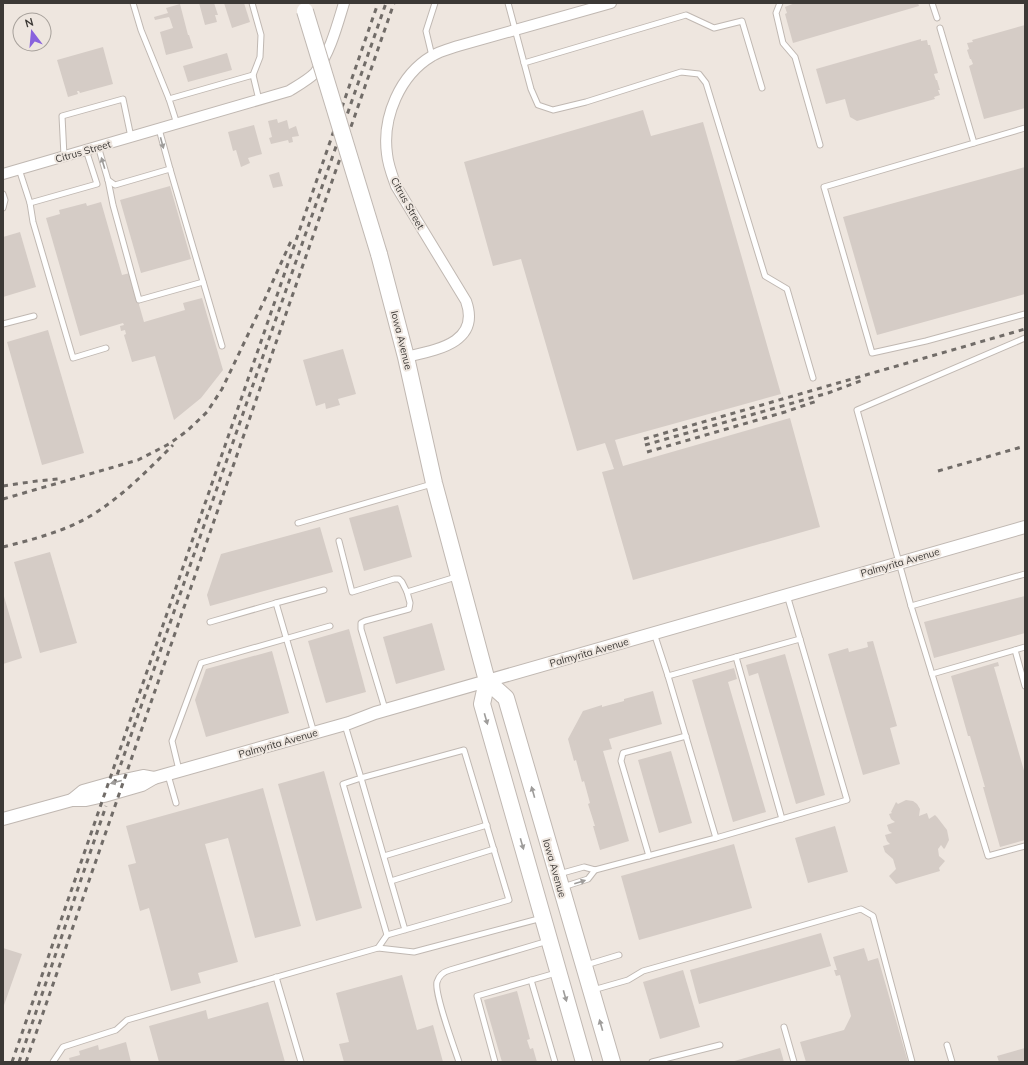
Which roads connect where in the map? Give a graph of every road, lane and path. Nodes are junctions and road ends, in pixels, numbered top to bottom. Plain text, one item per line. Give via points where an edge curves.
1 (133, 3) edge
2 (252, 3) edge
3 (344, 3) edge
4 (435, 3) edge
5 (508, 3) edge
6 (611, 3) edge
7 (780, 3) edge
8 (932, 3) edge
9 (303, 7) edge
10 (937, 18) dead end
11 (940, 28) dead end
12 (516, 30) junction
13 (432, 56) junction
14 (524, 63) junction
15 (253, 75) junction
16 (762, 88) dead end
17 (169, 99) junction
18 (260, 100) junction
19 (177, 124) junction
20 (1025, 128) edge
21 (159, 129) junction
22 (131, 137) junction
23 (974, 143) junction
24 (820, 145) dead end
25 (98, 146) junction
26 (86, 150) junction
27 (64, 156) junction
28 (20, 169) junction
29 (170, 169) junction
30 (3, 174) edge
31 (108, 180) junction
32 (3, 194) edge
33 (30, 203) junction
34 (3, 208) edge
35 (203, 282) junction
36 (1025, 314) edge
37 (34, 316) dead end
38 (3, 324) edge
39 (1025, 338) edge
40 (222, 346) dead end
41 (106, 348) dead end
42 (406, 357) junction
43 (813, 378) dead end
44 (434, 483) junction
45 (298, 523) dead end
46 (1025, 527) edge
47 (339, 541) dead end
48 (900, 562) junction
49 (1025, 574) edge
50 (459, 576) junction
51 (324, 590) dead end
52 (407, 592) junction
53 (787, 595) junction
54 (276, 603) junction
55 (911, 606) junction
56 (210, 622) dead end
57 (330, 626) dead end
58 (654, 633) junction
59 (286, 639) junction
60 (800, 639) junction
61 (1025, 647) edge
62 (1015, 650) junction
63 (736, 657) junction
64 (932, 674) junction
65 (668, 676) junction
66 (487, 681) junction
67 (1025, 686) edge
68 (385, 710) junction
69 (345, 724) junction
70 (314, 733) junction
71 (686, 736) junction
72 (174, 772) junction
73 (361, 778) junction
74 (176, 803) dead end
75 (3, 819) edge
76 (782, 819) junction
77 (487, 825) junction
78 (716, 838) junction
79 (1025, 846) edge
80 (494, 849) junction
81 (384, 856) junction
82 (649, 856) junction
83 (594, 870) junction
84 (391, 881) junction
85 (559, 881) junction
86 (542, 917) junction
87 (405, 930) junction
88 (387, 935) junction
89 (549, 941) junction
90 (378, 948) junction
91 (620, 956) dead end
92 (584, 966) junction
93 (558, 972) junction
94 (276, 978) junction
95 (531, 980) junction
96 (591, 991) junction
97 (784, 1027) dead end
98 (720, 1045) dead end
99 (947, 1045) dead end
100 (53, 1062) edge
101 (301, 1062) edge
102 (459, 1062) edge
103 (495, 1062) edge
104 (555, 1062) edge
105 (584, 1062) edge
106 (612, 1062) edge
107 (652, 1062) edge
108 (794, 1062) edge
109 (912, 1062) edge
110 (952, 1062) edge

1 - 17 lane
2 - 15 lane via 261,35 260,57
3 - 18 street, Citrus Street via 331,44 314,74 289,91
4 - 13 lane via 426,31
5 - 12 lane
6 - 12 street, Citrus Street
7 - 24 lane via 776,13 783,43 795,57
8 - 10 lane
9 - 42 main road, Iowa Avenue, bridge via 379,254
11 - 23 lane
12 - 13 street, Citrus Street
12 - 14 lane
13 - 42 street, Citrus Street via 400,89 387,126 386,153 396,186 466,301 469,322 463,334 450,345
14 - 16 lane via 686,15 714,28 742,21
14 - 43 lane via 538,105 553,110 681,72 699,74 706,83 765,276 787,288
15 - 17 lane
15 - 18 lane
17 - 19 lane
18 - 19 street, Citrus Street
19 - 21 street, Citrus Street
20 - 23 lane
21 - 22 street, Citrus Street
21 -> 29 lane
22 - 25 street, Citrus Street
22 - 27 lane via 123,99 62,116
23 - 36 lane via 824,187 872,353
25 - 26 street, Citrus Street
31 -> 25 lane
26 - 27 street, Citrus Street
26 - 33 lane via 97,184
27 - 28 street, Citrus Street
28 - 30 street, Citrus Street
28 - 33 lane
29 - 31 lane via 115,185
29 - 35 lane
31 - 35 lane via 139,300
32 - 34 lane
33 - 41 lane via 33,222 73,358
35 - 40 lane
37 - 38 lane
39 - 48 lane via 857,410
42 - 44 main road, Iowa Avenue
44 - 45 lane
44 - 50 main road, Iowa Avenue
46 - 48 street, Palmyrita Avenue
47 - 52 lane via 352,592 399,579
48 - 53 street, Palmyrita Avenue
48 - 55 lane
49 - 55 lane
50 - 52 lane
50 - 66 main road, Iowa Avenue
51 - 54 lane
52 - 68 lane via 409,609 365,621 361,629
53 - 58 street, Palmyrita Avenue
53 - 60 lane
54 - 56 lane
54 - 59 lane
55 - 64 lane
57 - 59 lane
58 - 65 lane
58 - 66 street, Palmyrita Avenue
59 - 70 lane
59 - 72 lane via 202,663 172,741
60 - 63 lane
60 - 76 lane via 847,800
61 - 62 lane
62 - 64 lane
62 - 67 lane
63 - 65 lane
63 - 76 lane
64 - 79 lane via 988,856
65 - 71 lane
66 - 68 street, Palmyrita Avenue
85 -> 66 main road, Iowa Avenue via 506,698
66 -> 86 main road, Iowa Avenue via 482,704
68 - 69 street, Palmyrita Avenue
69 - 70 street, Palmyrita Avenue
69 - 73 lane
70 - 72 street, Palmyrita Avenue
71 - 78 lane
71 - 82 lane via 623,753 621,761
72 - 74 lane
72 - 75 street, Palmyrita Avenue via 104,796 72,800
73 - 77 lane via 464,750
73 - 81 lane
73 - 88 lane via 342,784
76 - 78 lane
77 - 80 lane
77 - 81 lane
78 - 82 lane
80 - 84 lane
80 - 87 lane via 509,900
81 - 84 lane
82 - 83 lane
83 - 85 lane via 584,867
85 -> 83 lane via 588,880
84 - 87 lane
85 - 92 main road, Iowa Avenue
86 - 89 main road, Iowa Avenue
86 - 90 lane via 414,952
87 - 88 lane
88 - 90 lane
89 - 93 main road, Iowa Avenue
89 - 102 lane via 440,975 436,985 438,996
90 - 94 lane
91 - 92 lane
92 - 96 main road, Iowa Avenue
93 - 95 lane
93 -> 105 main road, Iowa Avenue
94 - 100 lane via 127,1020 116,1030 63,1047
94 - 101 lane
95 - 103 lane via 477,996
95 - 104 lane
106 -> 96 main road, Iowa Avenue
96 - 109 lane via 628,980 643,971 861,909 873,916
97 - 108 lane
98 - 107 lane
99 - 110 lane

